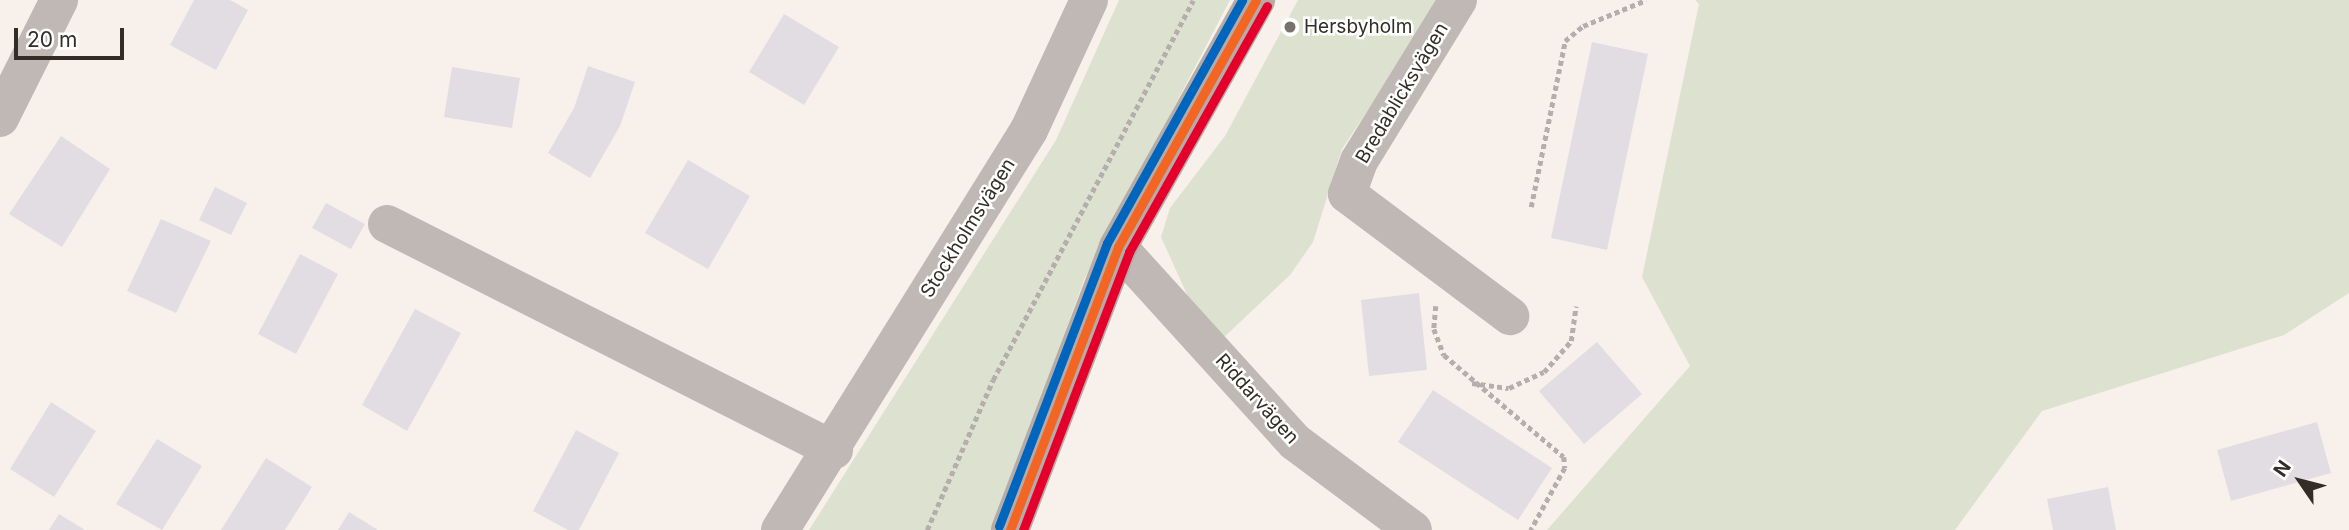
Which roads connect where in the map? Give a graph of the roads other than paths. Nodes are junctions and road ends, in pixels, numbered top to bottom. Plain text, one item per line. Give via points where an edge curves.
1 (59, 0) edge
2 (1089, 0) edge
3 (1256, 0) edge
4 (1458, 0) edge
5 (0, 118) edge
6 (387, 224) dead end
7 (1118, 247) junction
8 (1510, 316) dead end
9 (834, 450) junction
10 (780, 530) edge
11 (1010, 530) edge
12 (1413, 530) edge

1 - 5 street
2 - 9 street, Stockholmsvägen via 1029,130
3 - 7 street
4 - 8 street, Bredablicksvägen via 1359,160 1347,194
6 - 9 street
7 - 11 street
7 - 12 street, Riddarvägen via 1295,442
9 - 10 street, Stockholmsvägen

